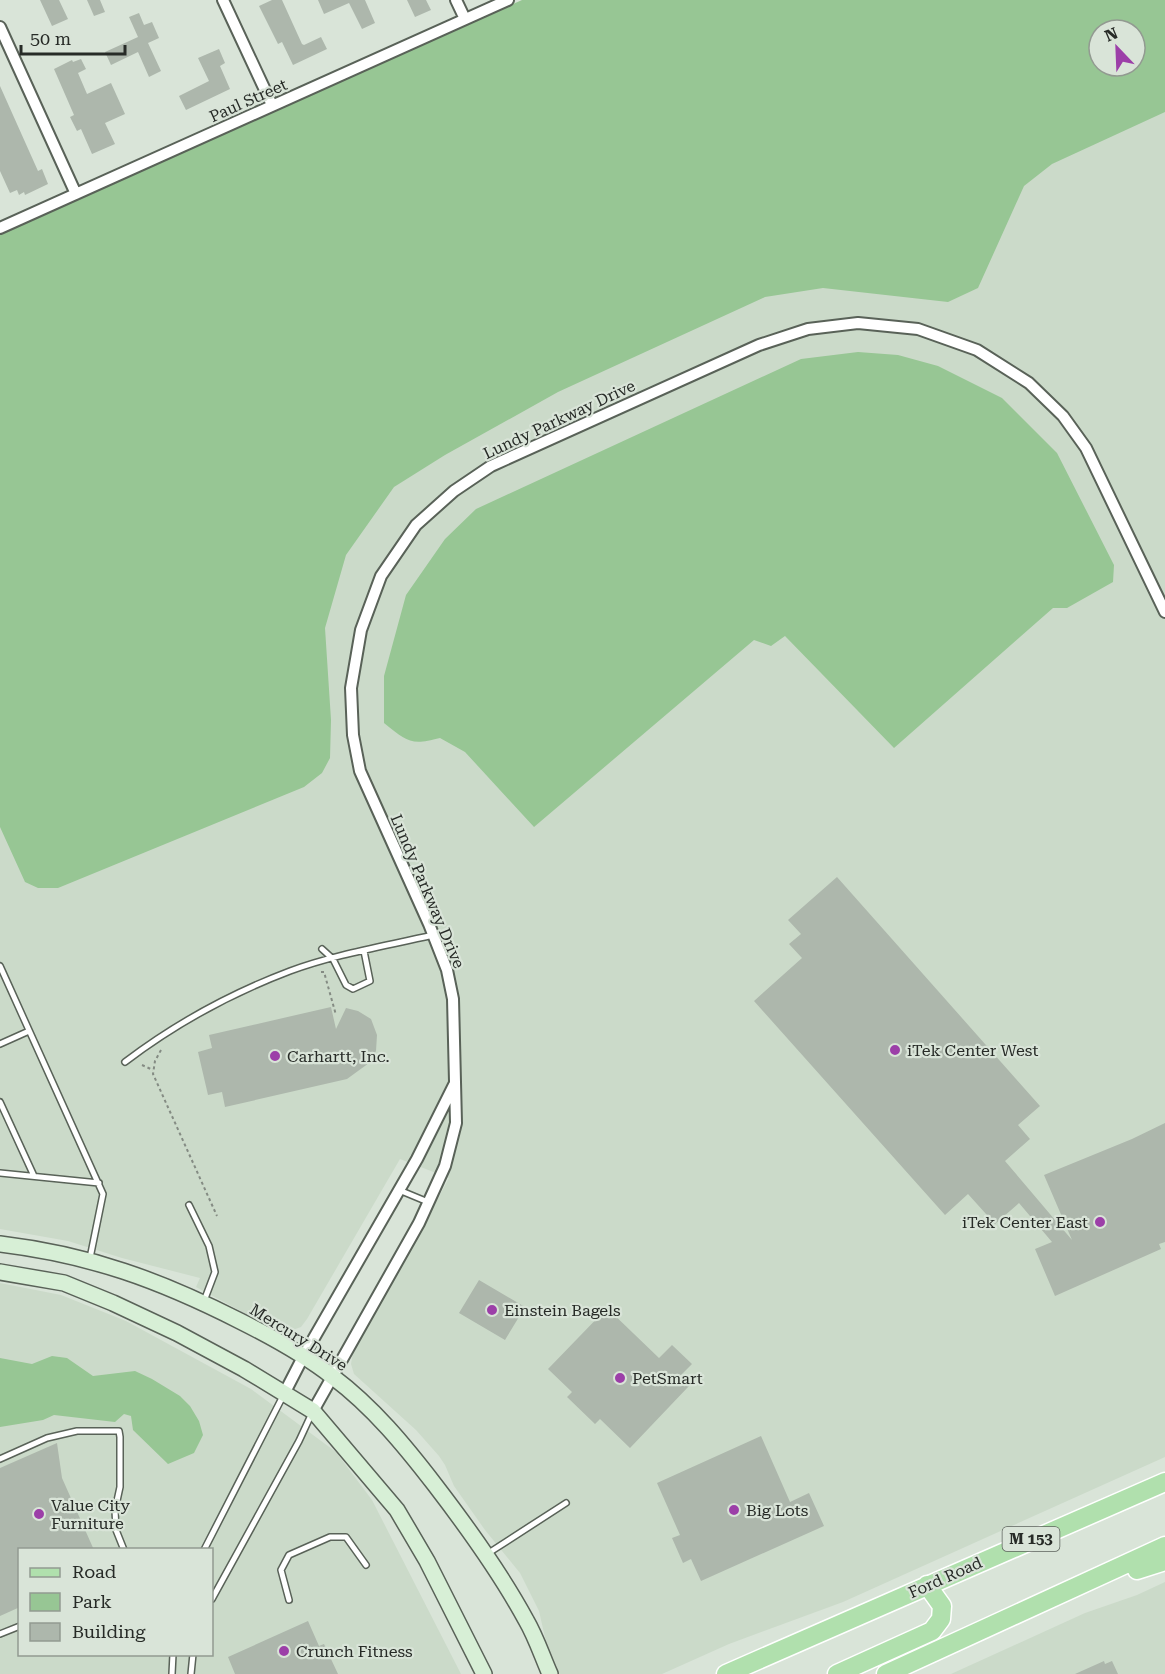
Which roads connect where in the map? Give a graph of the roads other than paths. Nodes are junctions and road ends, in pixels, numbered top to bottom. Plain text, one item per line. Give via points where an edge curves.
1 (223, 0) edge
2 (456, 0) edge
3 (508, 0) edge
4 (465, 20) junction
5 (0, 27) edge
6 (272, 105) junction
7 (76, 194) junction
8 (0, 228) edge
9 (1165, 612) edge
10 (434, 935) junction
11 (322, 949) dead end
12 (364, 951) junction
13 (333, 959) junction
14 (0, 966) edge
15 (29, 1031) junction
16 (0, 1044) edge
17 (125, 1062) dead end
18 (456, 1082) junction
19 (0, 1102) edge
20 (0, 1173) edge
21 (34, 1176) junction
22 (99, 1183) junction
23 (399, 1190) junction
24 (429, 1202) junction
25 (189, 1205) dead end
26 (0, 1244) edge
27 (89, 1260) junction
28 (0, 1272) edge
29 (203, 1302) junction
30 (303, 1357) junction
31 (333, 1376) junction
32 (284, 1394) junction
33 (313, 1411) junction
34 (0, 1459) edge
35 (1165, 1481) edge
36 (566, 1503) dead end
37 (1165, 1546) edge
38 (123, 1548) edge
39 (205, 1548) edge
40 (486, 1555) junction
41 (1165, 1561) edge
42 (366, 1565) dead end
43 (927, 1585) junction
44 (214, 1589) edge
45 (1070, 1591) junction
46 (289, 1600) dead end
47 (18, 1627) edge
48 (0, 1634) edge
49 (173, 1656) edge
50 (194, 1656) edge
51 (172, 1674) edge
52 (191, 1674) edge
53 (484, 1674) edge
54 (550, 1674) edge
55 (726, 1674) edge
56 (837, 1674) edge
57 (886, 1674) edge

1 - 6 street
2 - 4 street
3 - 4 street, Paul Street
4 - 6 street, Paul Street
5 - 7 street
6 - 7 street, Paul Street
7 - 8 street, Paul Street
9 - 10 street, Lundy Parkway Drive via 1086,448 1063,416 1029,383 977,350 918,329 858,323 808,329 759,345 491,466 454,491 416,525 381,576 361,630 351,688 353,735 360,771
10 - 12 lane
10 - 18 street, Lundy Parkway Drive via 453,999
11 - 13 lane
12 - 13 lane
12 - 13 lane via 370,981 353,989 346,985
13 - 17 lane via 291,971 221,1003 155,1039
14 - 15 lane
15 - 16 lane
15 - 22 lane
18 - 23 street, Lundy Parkway Drive
18 - 24 street, Lundy Parkway Drive via 456,1123 445,1166
19 - 21 lane
20 - 21 lane
21 - 22 lane
22 - 27 lane via 103,1203
23 - 24 lane
23 - 30 street, Lundy Parkway Drive
24 - 31 street, Lundy Parkway Drive
25 - 29 lane via 209,1246 215,1272
26 - 27 street, Mercury Drive
27 - 29 street, Mercury Drive
28 - 32 street via 64,1283 113,1303 206,1348
29 - 30 street, Mercury Drive
30 - 31 street, Mercury Drive
30 - 32 street, Lundy Parkway Drive
31 - 33 street, Lundy Parkway Drive
31 - 40 street, Mercury Drive via 405,1447
32 - 33 street
32 - 39 lane
33 - 44 lane
33 - 53 street via 397,1510
34 - 38 lane via 47,1438 78,1431 118,1431 120,1486 115,1510 116,1530
35 - 43 main road, Ford Road / M 153
36 - 40 lane
37 - 45 main road
40 - 54 street, Mercury Drive via 527,1622
41 - 45 main road
42 - 46 lane via 346,1538 330,1537 289,1555 281,1570
43 - 55 main road, Ford Road / M 153
43 - 56 main road via 942,1606 941,1619 932,1630
45 - 57 main road
47 - 48 lane
49 - 51 lane
50 - 52 lane

